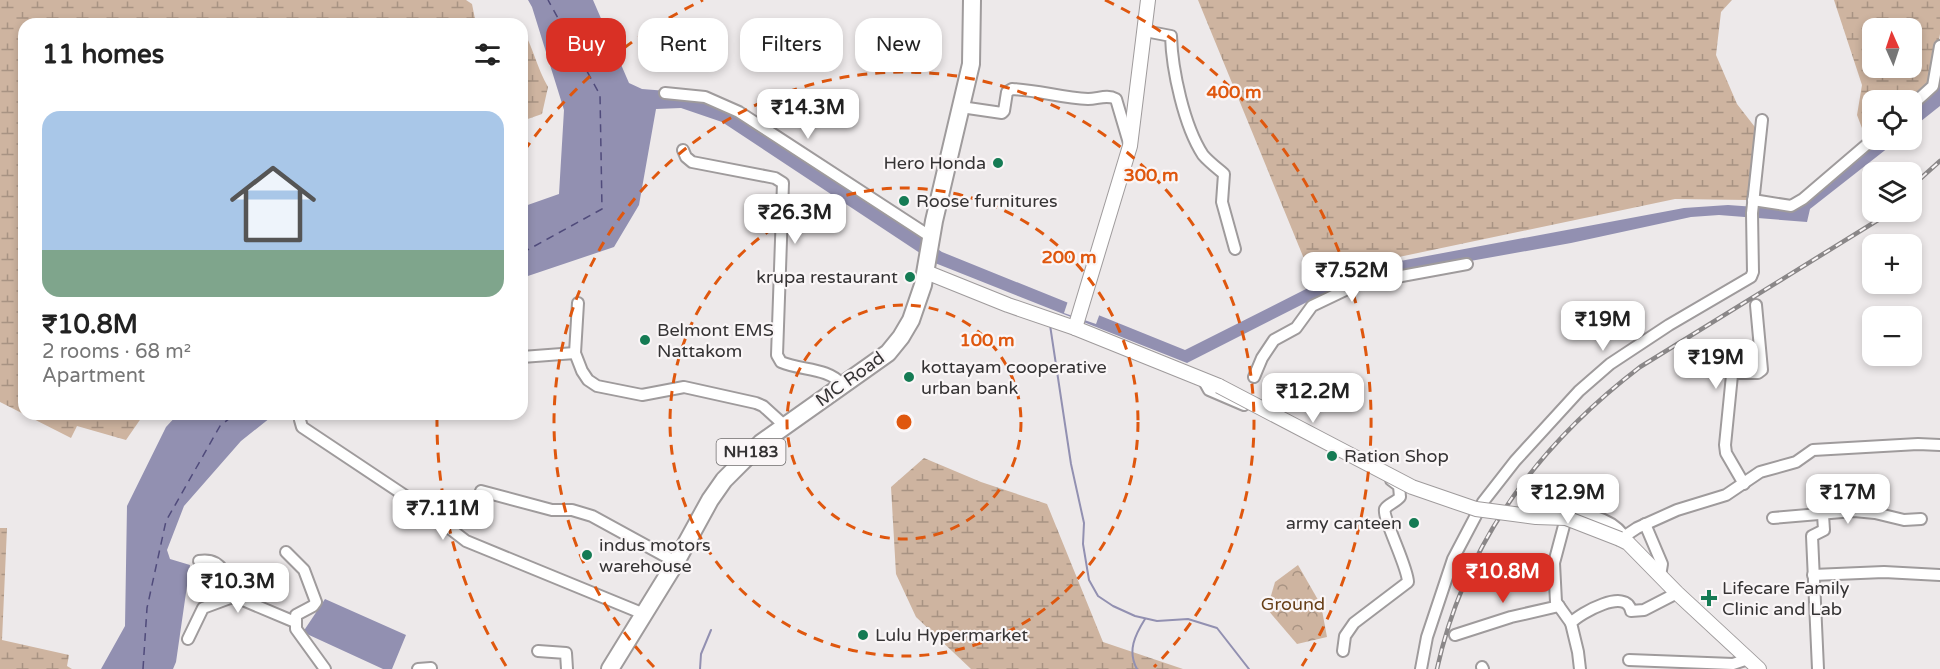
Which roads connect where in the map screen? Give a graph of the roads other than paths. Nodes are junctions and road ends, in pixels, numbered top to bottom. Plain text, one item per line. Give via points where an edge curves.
1 (967, 0) edge
2 (972, 0) edge
3 (1148, 0) edge
4 (972, 30) junction
5 (1144, 31) junction
6 (1940, 46) edge
7 (665, 93) dead end
8 (1922, 96) edge
9 (961, 107) junction
10 (1762, 120) dead end
11 (1130, 146) junction
12 (1862, 149) edge
13 (683, 150) dead end
14 (1753, 205) junction
15 (930, 243) junction
16 (1235, 249) dead end
17 (1467, 264) dead end
18 (926, 272) junction
19 (578, 303) dead end
20 (1756, 306) dead end
21 (1075, 328) junction
22 (575, 353) junction
23 (528, 357) edge
24 (1254, 377) dead end
25 (1204, 381) junction
26 (843, 385) junction
27 (300, 420) edge
28 (784, 426) junction
29 (1940, 445) edge
30 (1744, 484) junction
31 (481, 491) dead end
32 (1524, 497) dead end
33 (1823, 515) junction
34 (1566, 518) junction
35 (1773, 518) dead end
36 (1921, 519) dead end
37 (1645, 524) junction
38 (1624, 539) junction
39 (286, 552) dead end
40 (199, 561) dead end
41 (676, 562) junction
42 (1813, 575) junction
43 (1940, 575) edge
44 (1660, 576) junction
45 (1677, 593) junction
46 (230, 598) junction
47 (1559, 606) junction
48 (644, 614) junction
49 (295, 622) junction
50 (1571, 623) junction
51 (1455, 635) dead end
52 (188, 639) dead end
53 (538, 651) dead end
54 (1343, 651) dead end
55 (1748, 659) junction
56 (1629, 660) dead end
57 (1645, 665) edge
58 (1697, 666) edge
59 (431, 668) edge
60 (325, 669) edge
61 (418, 669) edge
62 (567, 669) edge
63 (610, 669) edge
64 (1421, 669) edge
65 (1580, 669) edge
66 (1759, 669) edge
67 (1818, 669) edge

1 - 4 highway, MC Road / NH183
2 - 4 highway, MC Road / NH183
3 - 5 main road
4 - 9 highway, MC Road / NH183 via 971,64
5 - 11 main road
5 - 16 street via 1171,36 1180,98 1197,144 1224,174 1222,202
6 - 8 street via 1933,86
7 - 15 street via 705,97 739,112
9 - 11 street via 1002,113 1007,92 1012,89 1075,98 1113,97
9 - 15 highway, MC Road / NH183
10 - 14 street
11 - 21 main road
12 - 14 street via 1791,206
13 - 26 street via 692,162 783,183 777,355 782,362 836,377
14 - 64 street via 1750,278 1610,364 1579,391 1484,502 1449,568
15 - 18 highway, MC Road / NH183
17 - 24 street via 1358,284 1312,306 1296,328 1275,340
18 - 21 main road
18 - 26 highway, MC Road / NH183 via 911,320 901,337 880,359
19 - 22 street
20 - 30 street via 1762,369 1758,373 1733,373 1725,445
21 - 25 main road
22 - 23 street
22 - 28 street via 582,371 597,386 642,395 679,387 699,389 763,406
25 - 34 main road, bridge via 1412,487 1476,509
25 - 54 street via 1209,390 1400,486 1398,500 1384,513 1408,582 1354,623 1345,636
26 - 28 highway, MC Road / NH183
27 - 48 street via 302,427 423,507 466,541
28 - 41 highway, MC Road / NH183 via 761,443 716,490
29 - 30 street via 1813,450 1793,463 1760,472
30 - 37 street via 1719,498
31 - 41 street via 592,516
32 - 38 street via 1544,507 1589,514 1612,525
33 - 35 street
33 - 36 street via 1863,511 1904,520
33 - 42 street via 1824,530 1812,536
34 - 38 main road, bridge
34 - 47 street via 1554,563
37 - 38 street
37 - 44 street via 1662,564
38 - 44 main road
39 - 49 street via 304,570 316,602 296,615
40 - 46 street via 212,561 223,570
41 - 48 highway, MC Road / NH183
42 - 43 street
42 - 67 street
44 - 45 main road
45 - 50 street via 1644,610 1631,611 1626,602 1615,600 1579,614
45 - 55 main road
46 - 49 street
46 - 52 street via 203,608
47 - 50 street
47 - 51 street
48 - 63 highway, MC Road / NH183
49 - 60 street
50 - 65 street
53 - 62 street via 566,653
55 - 58 street
55 - 66 main road
56 - 57 street
57 - 58 street
59 - 61 street

